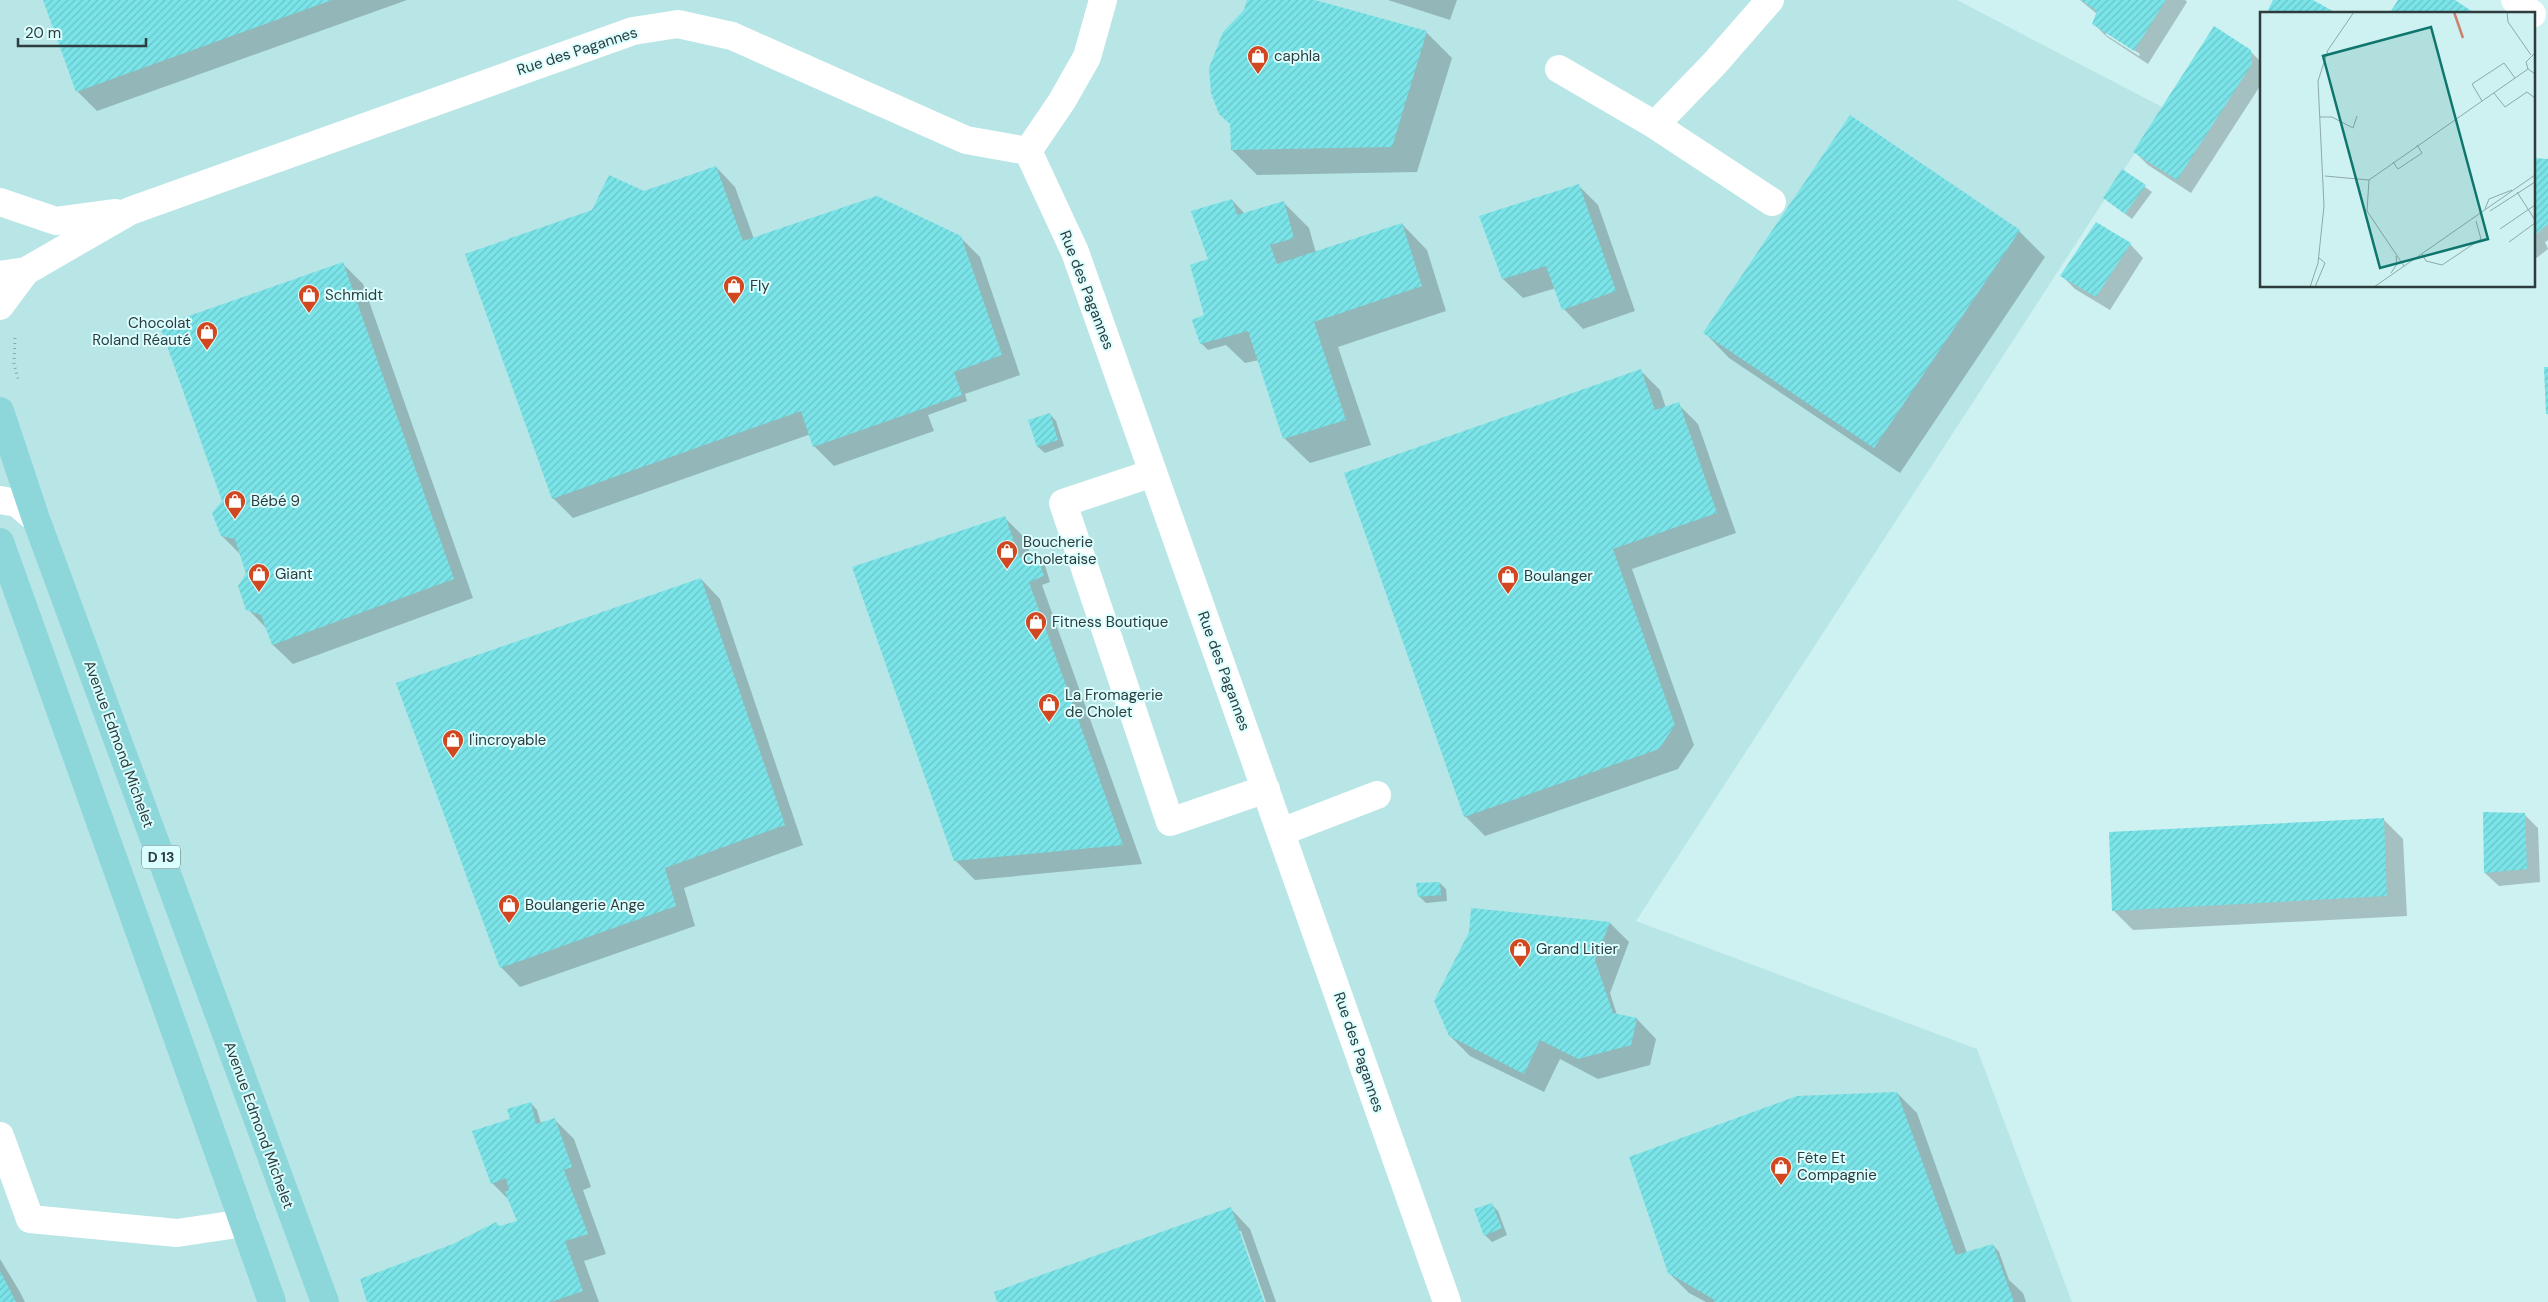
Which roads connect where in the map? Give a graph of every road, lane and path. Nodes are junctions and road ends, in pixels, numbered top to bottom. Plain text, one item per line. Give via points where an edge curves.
1 (1103, 0) edge
2 (1770, 0) edge
3 (2515, 0) edge
4 (2529, 12) edge
5 (2536, 17) edge
6 (2548, 27) edge
7 (1560, 69) dead end
8 (1655, 124) junction
9 (1028, 151) junction
10 (0, 202) edge
11 (1772, 202) dead end
12 (130, 211) junction
13 (13, 273) edge
14 (0, 306) edge
15 (0, 411) edge
16 (1153, 473) junction
17 (0, 500) edge
18 (36, 520) junction
19 (0, 542) edge
20 (1266, 789) junction
21 (1377, 795) dead end
22 (1281, 832) junction
23 (0, 1136) edge
24 (244, 1223) junction
25 (272, 1302) edge
26 (325, 1302) edge
27 (1447, 1302) edge

1 - 9 street via 1087,57
2 - 8 street
3 - 4 street
5 - 6 street
7 - 8 street
8 - 11 street
9 - 12 street, Rue des Pagannes via 966,140 732,36 678,24 633,31
9 - 16 street, Rue des Pagannes via 1075,252
10 - 12 street, Rue des Pagannes via 56,221
12 - 13 street, Rue des Pagannes
13 - 14 street
15 - 18 main road, Avenue Edmond Michelet / D 13
16 - 20 street, Rue des Pagannes
16 - 20 street via 1063,503 1170,822
17 - 18 street via 16,503
18 - 26 main road, Avenue Edmond Michelet / D 13
19 - 24 main road
20 - 22 street, Rue des Pagannes
21 - 22 street
22 - 27 street, Rue des Pagannes
23 - 24 street via 30,1219 177,1233
24 - 25 main road

